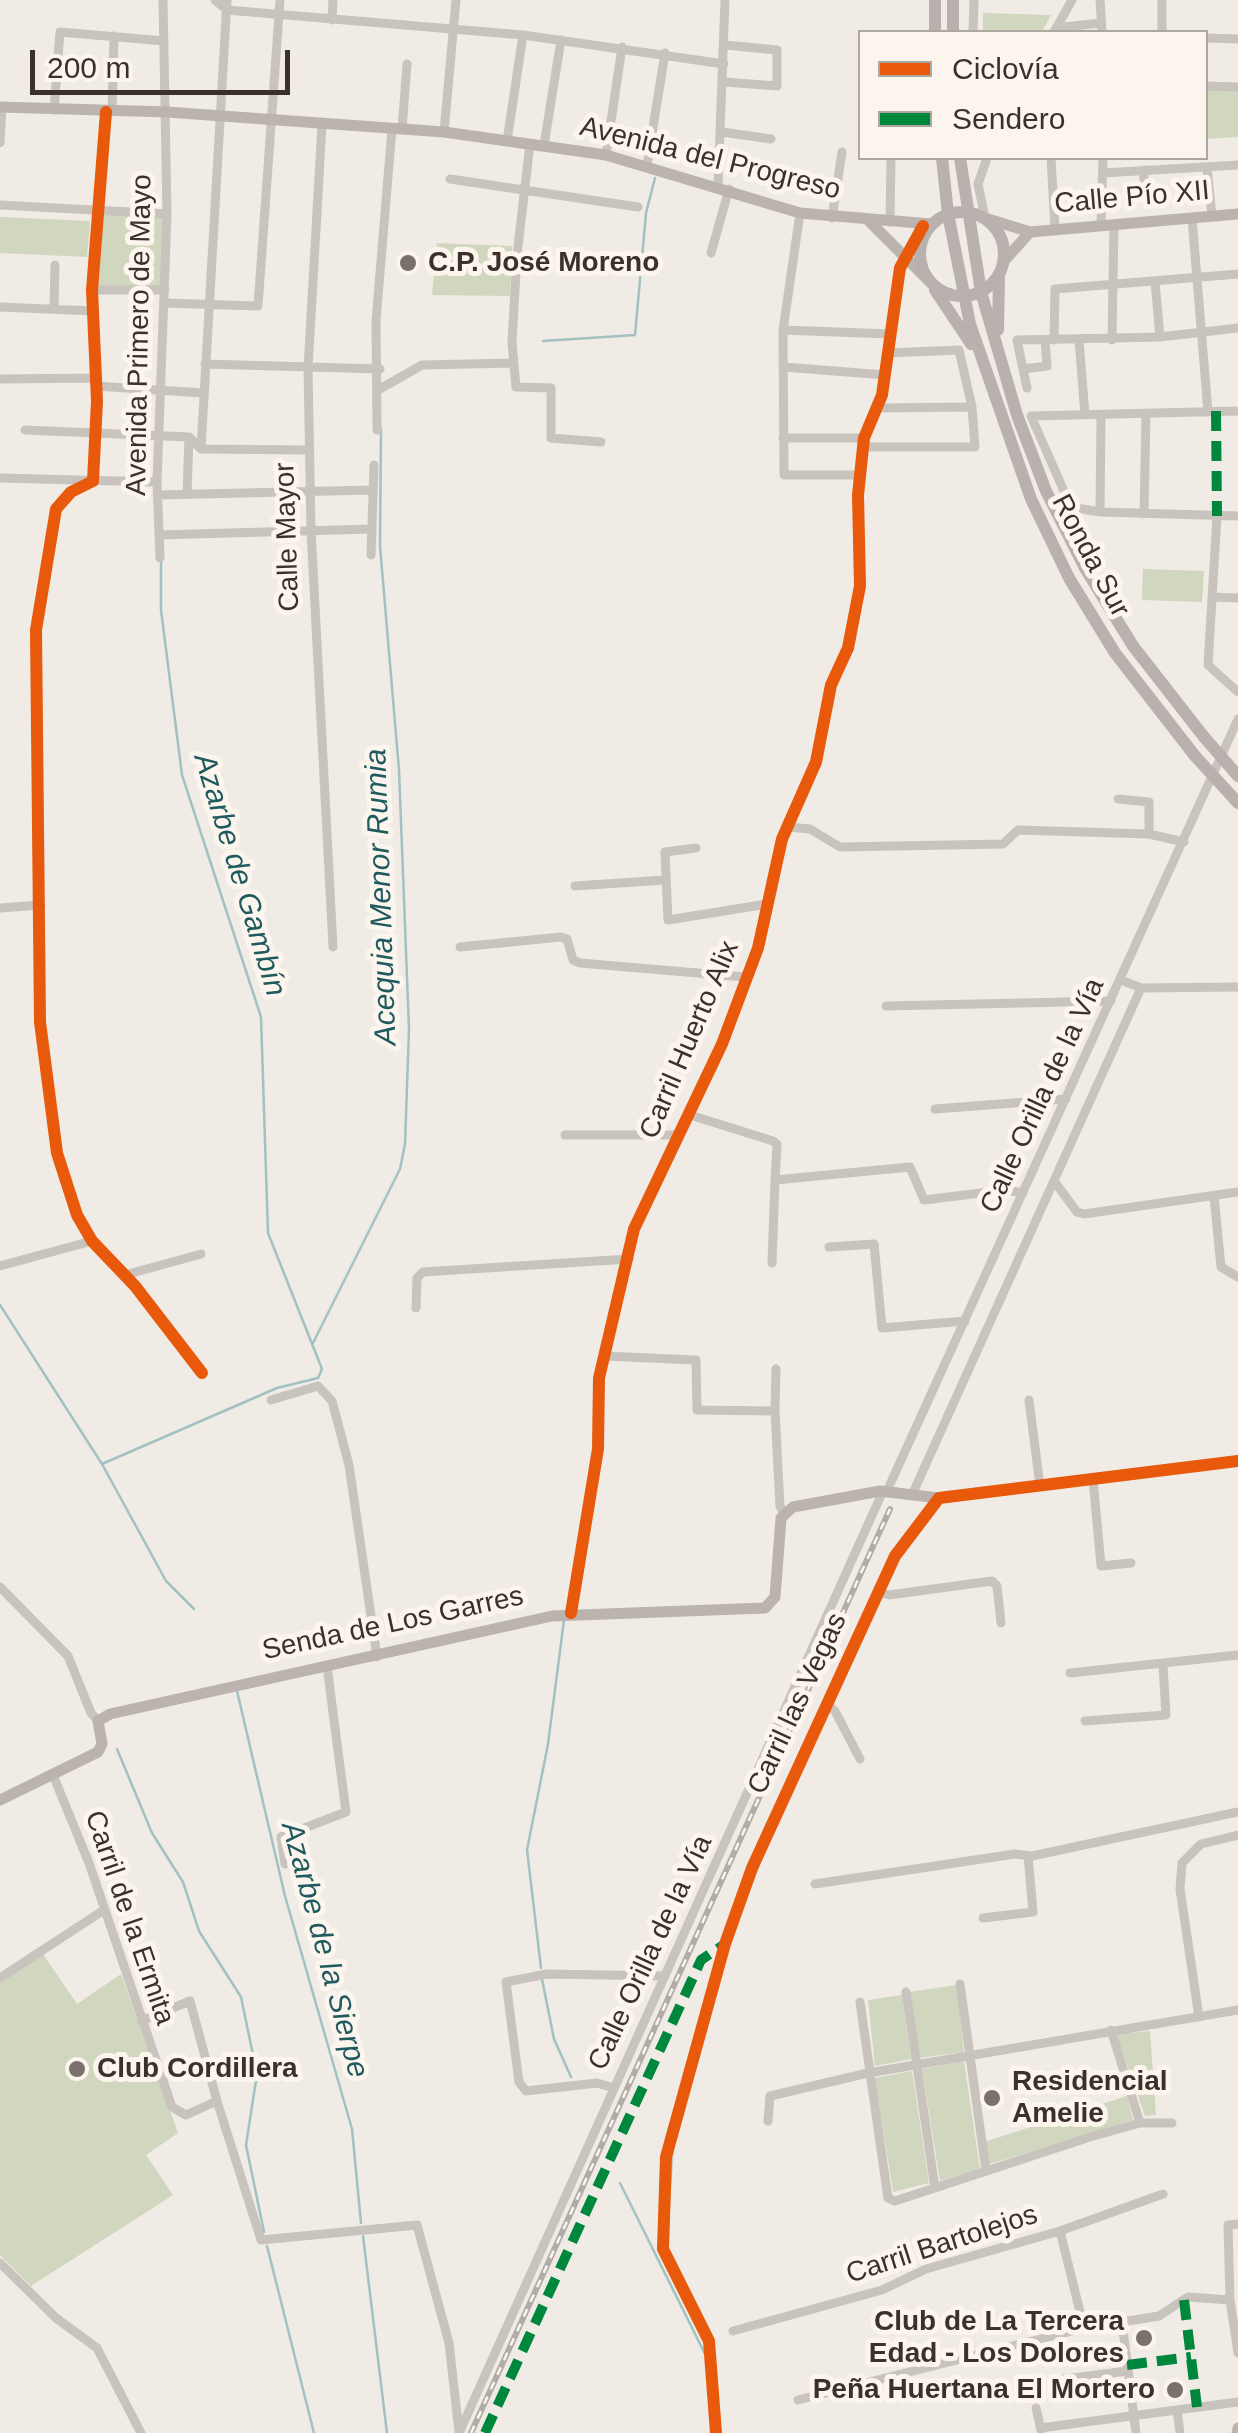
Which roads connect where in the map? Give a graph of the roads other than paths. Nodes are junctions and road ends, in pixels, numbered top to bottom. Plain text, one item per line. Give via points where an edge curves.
1 (163, 0) edge
2 (215, 0) edge
3 (280, 0) edge
4 (333, 0) edge
5 (456, 0) edge
6 (725, 0) edge
7 (935, 0) edge
8 (954, 0) edge
9 (974, 0) edge
10 (1072, 0) edge
11 (1100, 0) edge
12 (1162, 0) edge
13 (227, 5) edge
14 (276, 15) junction
15 (332, 20) junction
16 (1101, 28) edge
17 (935, 30) edge
18 (954, 30) edge
19 (974, 30) edge
20 (1055, 30) edge
21 (1162, 30) edge
22 (454, 32) junction
23 (522, 35) junction
24 (114, 36) junction
25 (1208, 38) edge
26 (1238, 39) edge
27 (561, 40) junction
28 (164, 41) junction
29 (725, 44) junction
30 (622, 47) junction
31 (665, 53) junction
32 (406, 64) dead end
33 (724, 64) junction
34 (724, 82) junction
35 (1208, 86) edge
36 (1238, 87) edge
37 (1, 107) edge
38 (54, 110) junction
39 (109, 112) junction
40 (167, 112) junction
41 (221, 117) junction
42 (272, 120) junction
43 (322, 125) junction
44 (397, 129) junction
45 (444, 132) junction
46 (722, 132) junction
47 (771, 139) dead end
48 (507, 140) junction
49 (0, 144) edge
50 (530, 144) junction
51 (544, 146) junction
52 (842, 152) dead end
53 (606, 155) junction
54 (891, 160) edge
55 (942, 160) edge
56 (960, 160) edge
57 (986, 160) edge
58 (1051, 160) edge
59 (1103, 160) edge
60 (648, 165) junction
61 (1238, 165) edge
62 (1208, 167) junction
63 (1144, 170) junction
64 (1103, 172) junction
65 (450, 179) dead end
66 (724, 187) junction
67 (522, 188) junction
68 (1144, 195) dead end
69 (979, 198) junction
70 (0, 205) edge
71 (638, 207) dead end
72 (98, 211) junction
73 (966, 212) junction
74 (800, 213) junction
75 (166, 214) junction
76 (948, 214) junction
77 (1238, 214) edge
78 (1212, 216) junction
79 (832, 218) junction
80 (984, 218) junction
81 (1192, 218) junction
82 (870, 221) junction
83 (890, 222) junction
84 (927, 225) junction
85 (1108, 225) junction
86 (1054, 229) junction
87 (1030, 232) junction
88 (711, 253) dead end
89 (905, 255) junction
90 (1004, 261) junction
91 (55, 264) dead end
92 (1238, 274) edge
93 (998, 275) junction
94 (1197, 276) junction
95 (1155, 280) junction
96 (931, 283) junction
97 (1112, 284) junction
98 (92, 290) junction
99 (165, 290) junction
100 (980, 292) junction
101 (963, 297) junction
102 (165, 302) junction
103 (209, 304) junction
104 (0, 307) edge
105 (54, 309) junction
106 (93, 311) junction
107 (1238, 328) edge
108 (783, 330) junction
109 (1200, 332) junction
110 (890, 334) junction
111 (1160, 338) junction
112 (1049, 340) junction
113 (1079, 340) junction
114 (1112, 340) junction
115 (888, 354) junction
116 (978, 354) junction
117 (514, 363) junction
118 (205, 364) junction
119 (784, 367) junction
120 (308, 368) junction
121 (380, 369) junction
122 (1023, 369) junction
123 (885, 375) junction
124 (0, 379) edge
125 (96, 382) junction
126 (1027, 388) dead end
127 (161, 390) junction
128 (378, 390) junction
129 (204, 393) junction
130 (972, 407) junction
131 (877, 408) junction
132 (1238, 411) edge
133 (1208, 412) junction
134 (1085, 415) junction
135 (1146, 415) junction
136 (1024, 416) junction
137 (1101, 416) junction
138 (24, 430) dead end
139 (377, 430) dead end
140 (95, 434) junction
141 (159, 436) junction
142 (189, 437) junction
143 (783, 438) junction
144 (600, 442) dead end
145 (864, 443) junction
146 (201, 449) junction
147 (310, 450) junction
148 (374, 465) dead end
149 (860, 475) junction
150 (0, 478) edge
151 (92, 481) junction
152 (157, 482) junction
153 (311, 489) junction
154 (372, 490) junction
155 (188, 494) junction
156 (158, 495) junction
157 (1100, 512) junction
158 (1144, 514) junction
159 (1217, 516) junction
160 (1238, 516) edge
161 (372, 529) junction
162 (311, 530) junction
163 (159, 535) junction
164 (372, 556) dead end
165 (160, 558) dead end
166 (1212, 598) junction
167 (1238, 598) edge
168 (1238, 692) edge
169 (1238, 719) edge
170 (1238, 776) edge
171 (1118, 799) dead end
172 (1238, 803) edge
173 (787, 827) junction
174 (1148, 834) junction
175 (1184, 842) junction
176 (696, 848) dead end
177 (665, 880) junction
178 (576, 886) dead end
179 (766, 904) junction
180 (41, 905) junction
181 (0, 908) edge
182 (333, 947) dead end
183 (460, 947) dead end
184 (745, 977) junction
185 (1120, 980) junction
186 (1238, 986) edge
187 (1141, 988) junction
188 (1111, 1001) junction
189 (886, 1006) dead end
190 (1066, 1099) junction
191 (935, 1109) dead end
192 (690, 1115) junction
193 (565, 1134) dead end
194 (677, 1135) junction
195 (775, 1180) junction
196 (1054, 1180) junction
197 (1238, 1192) edge
198 (1024, 1193) junction
199 (1214, 1196) junction
200 (92, 1240) junction
201 (829, 1247) dead end
202 (202, 1254) dead end
203 (629, 1259) junction
204 (772, 1262) dead end
205 (0, 1266) edge
206 (125, 1275) junction
207 (1238, 1277) edge
208 (416, 1308) dead end
209 (965, 1321) junction
210 (604, 1356) junction
211 (776, 1370) dead end
212 (202, 1373) dead end
213 (271, 1400) dead end
214 (1029, 1400) dead end
215 (774, 1411) junction
216 (1238, 1461) edge
217 (1093, 1479) junction
218 (1040, 1486) junction
219 (885, 1491) junction
220 (912, 1496) junction
221 (939, 1498) junction
222 (784, 1513) junction
223 (1132, 1563) dead end
224 (0, 1586) edge
225 (878, 1592) junction
226 (571, 1614) junction
227 (1001, 1623) dead end
228 (1238, 1655) edge
229 (377, 1657) junction
230 (327, 1666) junction
231 (1164, 1666) junction
232 (1070, 1673) dead end
233 (826, 1703) junction
234 (98, 1721) junction
235 (1085, 1721) dead end
236 (860, 1760) dead end
237 (52, 1774) junction
238 (0, 1800) edge
239 (1238, 1814) edge
240 (1238, 1836) edge
241 (1028, 1856) junction
242 (285, 1864) dead end
243 (814, 1884) dead end
244 (104, 1910) junction
245 (983, 1918) dead end
246 (665, 1976) junction
247 (0, 1978) edge
248 (960, 1984) dead end
249 (906, 1992) dead end
250 (860, 2002) dead end
251 (1238, 2010) edge
252 (1199, 2017) junction
253 (142, 2021) junction
254 (1111, 2030) junction
255 (968, 2055) junction
256 (916, 2065) junction
257 (868, 2073) junction
258 (614, 2088) junction
259 (217, 2101) junction
260 (768, 2120) dead end
261 (1172, 2123) dead end
262 (1140, 2124) junction
263 (986, 2171) junction
264 (935, 2188) junction
265 (1163, 2194) dead end
266 (1233, 2224) edge
267 (1060, 2231) junction
268 (0, 2263) edge
269 (1230, 2300) junction
270 (1122, 2322) junction
271 (1084, 2328) junction
272 (733, 2331) dead end
273 (1238, 2352) edge
274 (1128, 2371) junction
275 (1056, 2380) dead end
276 (798, 2400) dead end
277 (1238, 2402) edge
278 (1036, 2408) dead end
279 (1177, 2410) junction
280 (1134, 2415) junction
281 (1075, 2428) edge
282 (1041, 2430) edge
283 (141, 2433) edge
284 (459, 2433) edge
285 (716, 2433) edge
286 (1136, 2433) edge
287 (1180, 2433) edge

1 - 28 street, Avenida Primero de Mayo
2 - 13 street
3 - 14 street
4 - 15 street
5 - 22 street
6 - 29 street
7 - 17 main road
8 - 18 main road
9 - 19 street
10 - 20 street
11 - 16 street
12 - 21 street
13 - 14 street
13 - 41 street
14 - 15 street
14 - 42 street
15 - 22 street
16 - 20 street
22 - 23 street
22 - 45 street
23 - 27 street
23 - 48 street
24 - 28 street
24 - 38 street via 60,32
24 - 39 street
25 - 26 street
27 - 30 street
27 - 51 street
28 - 40 street, Avenida Primero de Mayo
29 - 33 street
29 - 34 street via 777,50 777,86
30 - 31 street
30 - 53 street
31 - 33 street
31 - 60 street
32 - 44 street
33 - 34 street
34 - 46 street
35 - 36 street
37 - 38 street, Avenida del Progreso
37 - 49 street
38 - 39 street, Avenida del Progreso
39 - 40 street, Avenida del Progreso
39 - 72 street
40 - 41 street, Avenida del Progreso
40 - 75 street, Avenida Primero de Mayo
41 - 42 street, Avenida del Progreso
41 - 103 street
42 - 43 street, Avenida del Progreso
42 - 103 street via 258,306
43 - 44 street, Avenida del Progreso
43 - 120 street, Calle Mayor
44 - 45 street, Avenida del Progreso
44 - 121 street via 376,321
45 - 48 street, Avenida del Progreso
46 - 47 street
46 - 66 street
48 - 50 street, Avenida del Progreso
50 - 51 street, Avenida del Progreso
50 - 67 street
51 - 53 street, Avenida del Progreso
52 - 79 street
53 - 60 street, Avenida del Progreso
54 - 83 street
55 - 76 main road, Ronda Sur
56 - 73 main road, Ronda Sur
57 - 69 street
58 - 86 street
59 - 64 street
60 - 66 street, Avenida del Progreso
61 - 62 street
62 - 63 street
62 - 78 street
63 - 64 street
63 - 68 street
64 - 85 street
65 - 67 street
66 - 74 street, Avenida del Progreso
66 - 88 street
67 - 71 street
67 - 117 street
69 - 73 street
69 - 80 street
70 - 72 street
72 - 75 street
72 - 98 street
73 - 76 main road
73 - 80 main road
73 - 100 main road, Ronda Sur
74 - 79 street, Avenida del Progreso
74 - 108 street
75 - 99 street, Avenida Primero de Mayo
76 - 84 main road
76 - 101 main road, Ronda Sur
77 - 78 street, Calle Pío XII
78 - 81 street, Calle Pío XII
79 - 82 street, Avenida del Progreso
80 - 87 street
80 - 90 main road via 1002,241
81 - 85 street, Calle Pío XII
81 - 94 street
82 - 83 street, Avenida del Progreso
82 - 89 street
83 - 84 street, Avenida del Progreso
84 - 89 street
84 - 96 main road via 919,250
85 - 86 street, Calle Pío XII
85 - 97 street
86 - 87 street, Calle Pío XII
87 - 90 street
89 - 96 street
89 - 110 street, Carril Huerto Alix
90 - 93 main road
91 - 105 street
92 - 94 street
93 - 100 main road
93 - 136 main road via 996,322
94 - 95 street
94 - 109 street
95 - 97 street
95 - 111 street
96 - 101 main road
96 - 116 main road
97 - 112 street via 1055,289
97 - 114 street
98 - 99 street
98 - 106 street
99 - 102 street, Avenida Primero de Mayo
100 - 101 main road
100 - 136 main road, Ronda Sur
101 - 116 main road, Ronda Sur
102 - 103 street
102 - 127 street, Avenida Primero de Mayo
103 - 118 street
104 - 105 street
105 - 106 street
106 - 125 street
107 - 109 street
108 - 110 street
108 - 119 street
109 - 111 street
109 - 133 street
110 - 115 street, Carril Huerto Alix
111 - 114 street
112 - 113 street
112 - 122 street via 1046,366
112 - 122 street via 1017,340
113 - 114 street
113 - 134 street
115 - 123 street, Carril Huerto Alix
115 - 130 street via 958,350
116 - 172 main road, Ronda Sur, bridge via 1068,578 1115,653
117 - 128 street via 422,365
117 - 144 street via 516,387 551,388 550,438
118 - 120 street
118 - 129 street
119 - 123 street
119 - 143 street
120 - 121 street
120 - 147 street, Calle Mayor
121 - 128 street
122 - 126 street
123 - 131 street, Carril Huerto Alix
124 - 125 street
125 - 127 street
125 - 140 street
127 - 129 street
127 - 141 street, Avenida Primero de Mayo
128 - 139 street
129 - 146 street
130 - 131 street
130 - 145 street via 975,447
131 - 145 street, Carril Huerto Alix
132 - 133 street
133 - 135 street
134 - 136 street
134 - 137 street
135 - 137 street
135 - 158 street
136 - 157 street via 1071,507
136 - 170 main road, Ronda Sur, bridge via 1046,490 1085,568 1133,646
137 - 157 street
138 - 140 street
140 - 141 street
140 - 151 street
141 - 142 street
141 - 152 street, Avenida Primero de Mayo
142 - 146 street
142 - 155 street
143 - 145 street
143 - 149 street via 784,474
145 - 149 street, Carril Huerto Alix
146 - 147 street
147 - 153 street, Calle Mayor
148 - 154 street
149 - 173 street, Carril Huerto Alix via 860,586 848,648 831,685 814,769
150 - 151 street
151 - 152 street
151 - 180 street via 56,509 36,630
152 - 156 street, Avenida Primero de Mayo
153 - 154 street
153 - 155 street
153 - 162 street, Calle Mayor
154 - 161 street
155 - 156 street
156 - 163 street, Avenida Primero de Mayo
157 - 158 street
158 - 159 street
159 - 160 street
159 - 166 street
161 - 162 street
161 - 164 street
162 - 163 street
162 - 182 street, Calle Mayor
163 - 165 street, Avenida Primero de Mayo
166 - 167 street
166 - 168 street via 1208,665
169 - 175 street, Calle Orilla de la Vía
171 - 174 street via 1149,802
173 - 174 street via 810,829 840,846 1003,844 1018,830
173 - 179 street, Carril Huerto Alix
174 - 175 street
175 - 185 street, Calle Orilla de la Vía
176 - 177 street via 666,852
177 - 178 street
177 - 179 street via 668,920
179 - 184 street, Carril Huerto Alix
180 - 181 street
180 - 200 street via 40,1022 57,1153
183 - 184 street via 562,937 580,963
184 - 192 street, Carril Huerto Alix
185 - 187 street
185 - 188 street, Calle Orilla de la Vía
186 - 187 street
187 - 196 street, Calle Orilla de la Vía
188 - 189 street
188 - 190 street, Calle Orilla de la Vía
190 - 191 street
190 - 198 street, Calle Orilla de la Vía
192 - 194 street, Carril Huerto Alix
192 - 195 street via 777,1144
193 - 194 street
194 - 203 street, Carril Huerto Alix via 638,1221
195 - 198 street via 910,1167 924,1200
195 - 204 street
196 - 199 street via 1084,1214
196 - 220 street, Calle Orilla de la Vía
197 - 199 street
198 - 209 street, Calle Orilla de la Vía
199 - 207 street via 1222,1267
200 - 205 street
200 - 206 street
201 - 209 street via 874,1244 882,1328
202 - 206 street
203 - 208 street via 423,1272
203 - 210 street, Carril Huerto Alix
206 - 212 street
209 - 219 street, Calle Orilla de la Vía
210 - 215 street via 696,1360 697,1410
210 - 226 street, Carril Huerto Alix via 598,1449
211 - 215 street
213 - 229 street via 318,1386 332,1401 349,1464
214 - 218 street
215 - 222 street
216 - 217 street
217 - 218 street
217 - 223 street via 1101,1566
218 - 221 street
219 - 220 street
219 - 222 street
219 - 246 street, Calle Orilla de la Vía
220 - 221 street
221 - 225 street, Carril las Vegas via 905,1538
222 - 226 street, Senda de Los Garres via 769,1606
224 - 234 street via 68,1656
225 - 227 street via 992,1582
225 - 233 street, Carril las Vegas
226 - 229 street, Senda de Los Garres
228 - 231 street
229 - 230 street, Senda de Los Garres
230 - 234 street, Senda de Los Garres
230 - 242 street via 346,1812 281,1837
231 - 232 street
231 - 235 street via 1166,1715
233 - 236 street
233 - 285 street, Carril las Vegas via 752,1868 670,2137 662,2226 668,2261 709,2341
234 - 237 street via 100,1750
237 - 238 street
237 - 244 street, Carril de la Ermita
239 - 241 street
240 - 252 street via 1201,1844 1182,1863
241 - 243 street
241 - 245 street via 1034,1912
244 - 247 street
244 - 253 street, Carril de la Ermita
246 - 258 street, Calle Orilla de la Vía
246 - 258 street via 546,1974 506,1982 519,2082 526,2091 597,2083
248 - 255 street
249 - 256 street
250 - 257 street
251 - 252 street
252 - 254 street
253 - 259 street, Carril de la Ermita via 176,2112 186,2115
253 - 259 street via 190,2001
254 - 255 street
254 - 262 street
255 - 256 street
255 - 263 street
256 - 257 street
256 - 264 street
257 - 260 street via 770,2096
257 - 264 street via 888,2198
258 - 284 street, Calle Orilla de la Vía
259 - 284 street via 261,2240 417,2225 449,2343
261 - 262 street
262 - 263 street
263 - 264 street
265 - 267 street, Carril Bartolejos
266 - 269 street
267 - 271 street
267 - 272 street, Carril Bartolejos
268 - 283 street via 97,2348
269 - 270 street via 1202,2294 1159,2316
269 - 273 street
270 - 271 street
270 - 274 street
271 - 276 street
274 - 275 street
274 - 280 street
277 - 279 street
278 - 282 street
279 - 280 street
279 - 287 street
280 - 281 street
280 - 286 street
281 - 282 street

